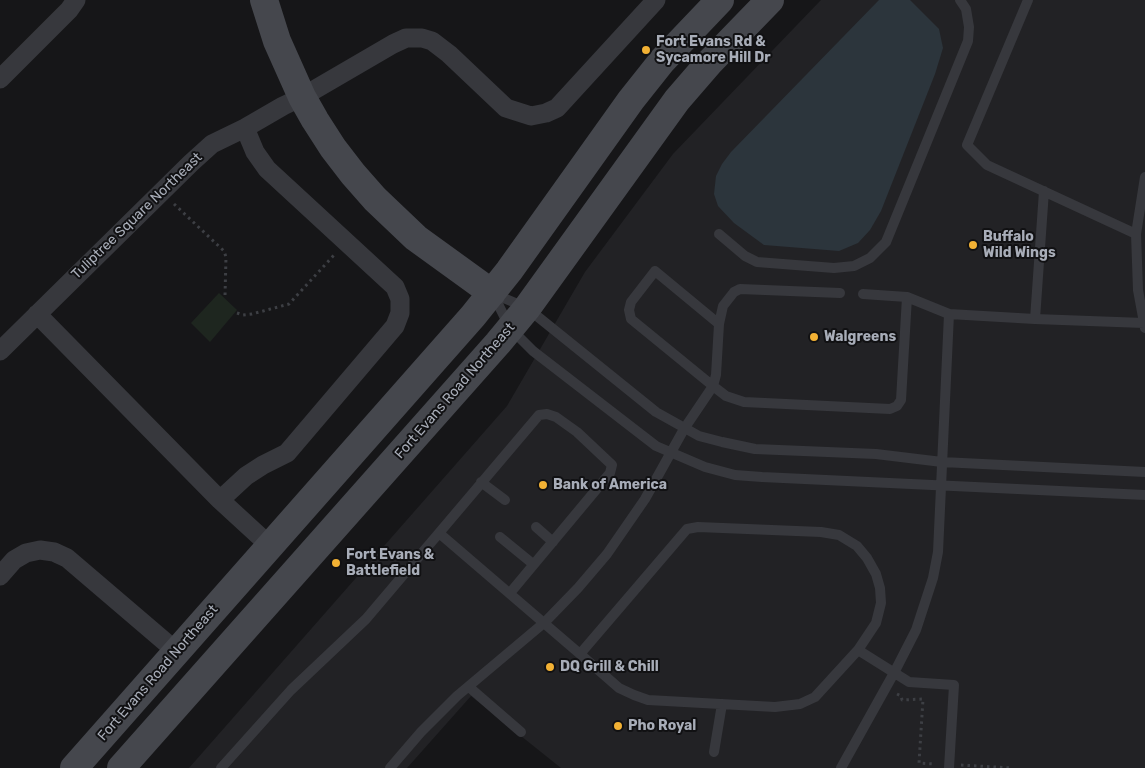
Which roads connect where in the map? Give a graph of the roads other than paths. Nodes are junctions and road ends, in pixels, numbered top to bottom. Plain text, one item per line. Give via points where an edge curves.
1 (76, 0) edge
2 (264, 0) edge
3 (656, 0) edge
4 (720, 0) edge
5 (770, 0) edge
6 (960, 0) edge
7 (1028, 0) edge
8 (0, 78) edge
9 (302, 97) junction
10 (245, 128) junction
11 (1145, 177) edge
12 (1044, 191) junction
13 (719, 234) dead end
14 (1136, 234) junction
15 (492, 293) junction
16 (840, 293) dead end
17 (863, 294) dead end
18 (907, 297) junction
19 (527, 308) junction
20 (37, 314) junction
21 (949, 314) junction
22 (1035, 319) junction
23 (719, 324) junction
24 (1144, 325) edge
25 (510, 328) junction
26 (0, 351) edge
27 (713, 386) junction
28 (684, 429) junction
29 (670, 453) junction
30 (942, 462) junction
31 (1145, 472) edge
32 (481, 482) junction
33 (941, 486) junction
34 (1145, 495) edge
35 (220, 500) junction
36 (505, 500) dead end
37 (536, 528) dead end
38 (439, 533) junction
39 (500, 537) dead end
40 (553, 542) junction
41 (270, 545) junction
42 (533, 564) junction
43 (0, 576) edge
44 (510, 593) junction
45 (545, 622) junction
46 (858, 650) junction
47 (177, 652) junction
48 (580, 654) junction
49 (894, 673) junction
50 (469, 687) junction
51 (722, 704) junction
52 (521, 732) dead end
53 (714, 752) dead end
54 (949, 766) edge
55 (74, 768) edge
56 (121, 768) edge
57 (221, 768) edge
58 (390, 768) edge
59 (842, 768) edge

1 - 8 street
2 - 9 main road via 277,41
3 - 9 street, Tuliptree Square Northeast via 567,98 546,113 531,116 506,108 449,54 432,41 422,38 406,38 393,44
4 - 15 main road, Fort Evans Road Northeast via 631,100
5 - 19 main road, Fort Evans Road Northeast via 677,100
6 - 13 lane via 966,9 968,41 886,242 870,258 854,266 834,268 757,262
7 - 12 lane via 967,145 987,165
9 - 10 street, Tuliptree Square Northeast
9 - 15 main road via 333,148 375,199 416,238
10 - 20 street, Tuliptree Square Northeast via 212,144
10 - 35 street via 255,152 267,169 395,287 400,299 400,313 395,326 287,452 246,476
11 - 14 lane
12 - 14 lane
12 - 22 lane
14 - 24 lane via 1138,290
15 - 19 lane
15 - 25 lane
15 - 41 main road, Fort Evans Road Northeast
16 - 23 lane via 740,289 723,306
17 - 18 lane
18 - 21 lane
18 - 27 lane via 901,400 897,406 890,409 744,402 726,396
19 - 25 main road, Fort Evans Road Northeast
19 - 28 lane via 656,412
20 - 26 street, Tuliptree Square Northeast
20 - 35 street
21 - 22 lane
21 - 30 lane
22 - 24 lane
23 - 27 lane
23 - 27 lane via 655,271 628,310 631,319
25 - 29 lane via 533,351 656,446
25 - 56 main road, Fort Evans Road Northeast
27 - 28 lane
28 - 29 lane
28 - 30 lane via 699,436 755,449 876,454
29 - 33 lane via 735,475
29 - 45 lane via 645,499 607,554
30 - 31 lane
30 - 33 lane
32 - 36 lane
32 - 38 lane
32 - 40 lane via 539,416 556,417 577,432 612,465 610,473
33 - 34 lane
33 - 49 lane via 934,578 916,630
35 - 41 street
37 - 40 lane
38 - 44 lane
38 - 57 lane via 366,618 291,690
39 - 42 lane
40 - 42 lane
41 - 47 main road, Fort Evans Road Northeast
42 - 44 lane
43 - 47 street via 14,560 26,553 54,552 67,558
44 - 45 lane
45 - 48 lane
45 - 50 lane
46 - 48 lane via 876,623 881,603 876,574 856,546 839,535 821,532 698,527 687,529
46 - 49 lane
46 - 51 lane via 816,697 800,704 775,707
47 - 55 main road, Fort Evans Road Northeast
48 - 51 lane via 619,688 634,696 648,700
49 - 54 lane via 909,682 954,686
49 - 59 lane
50 - 52 lane
50 - 58 lane
51 - 53 lane

